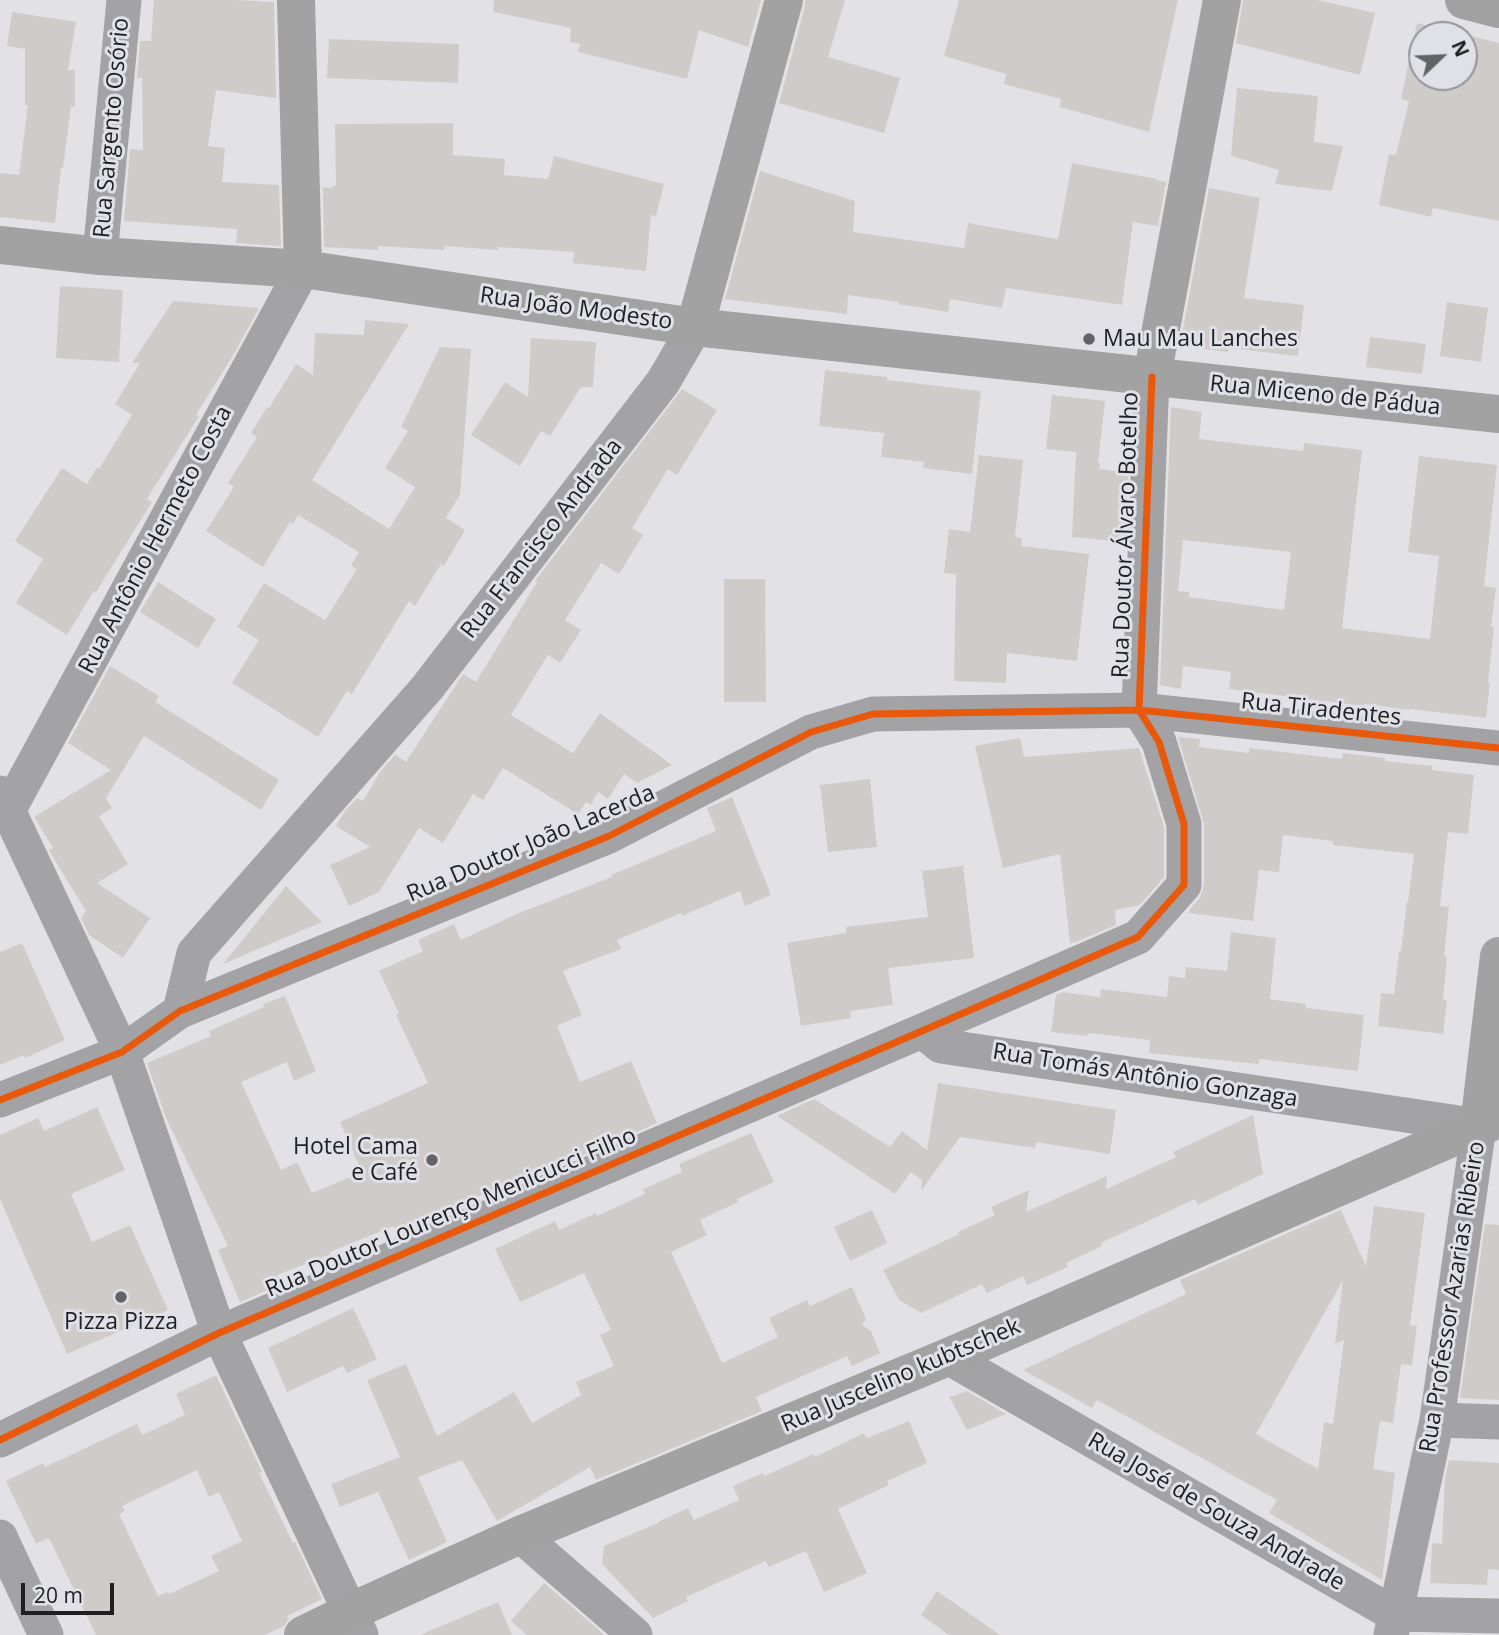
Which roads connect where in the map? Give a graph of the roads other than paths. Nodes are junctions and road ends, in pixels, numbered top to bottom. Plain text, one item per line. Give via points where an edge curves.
1 (124, 0) edge
2 (296, 0) edge
3 (784, 0) edge
4 (1222, 0) edge
5 (1464, 0) edge
6 (1499, 9) edge
7 (0, 245) edge
8 (100, 256) junction
9 (303, 269) junction
10 (695, 327) junction
11 (1152, 377) junction
12 (1499, 414) edge
13 (1139, 710) junction
14 (1499, 748) edge
15 (4, 802) edge
16 (1499, 956) edge
17 (180, 1011) junction
18 (922, 1031) junction
19 (122, 1052) junction
20 (0, 1100) edge
21 (1372, 1110) junction
22 (1492, 1122) edge
23 (1381, 1168) junction
24 (219, 1334) junction
25 (948, 1357) junction
26 (1437, 1420) junction
27 (1499, 1422) edge
28 (0, 1440) edge
29 (520, 1535) junction
30 (0, 1537) edge
31 (1499, 1616) edge
32 (356, 1623) edge
33 (1392, 1625) edge
34 (46, 1635) edge
35 (303, 1635) edge
36 (635, 1635) edge

1 - 8 street, Rua Sargento Osório
2 - 9 main road
3 - 10 main road, Rua Francisco Andrada
4 - 11 main road, Rua Doutor Álvaro Botelho
5 - 6 main road
7 - 8 main road, Rua João Modesto
8 - 9 main road, Rua João Modesto
9 - 10 main road, Rua João Modesto
9 - 15 street, Rua Antônio Hermeto Costa
10 - 11 main road, Rua João Modesto
10 - 17 street, Rua Francisco Andrada via 663,382 427,688 194,953
11 - 12 main road, Rua Miceno de Pádua
11 - 13 street, Rua Doutor Álvaro Botelho
13 - 14 street, Rua Tiradentes
13 - 17 street, Rua Doutor João Lacerda via 873,713 811,732 609,836
13 - 18 street, Rua Doutor Álvaro Botelho via 1159,742 1184,824 1184,885 1138,937
15 - 19 street
16 - 22 main road, Rua Professor Azarias Ribeiro
17 - 19 street, Rua Doutor João Lacerda
18 - 21 street, Rua Tomás Antônio Gonzaga via 941,1046
18 - 24 street, Rua Doutor Lourenço Menicucci Filho
19 - 20 street, Rua Doutor João Lacerda
19 - 24 street
21 - 22 street, Rua Tomás Antônio Gonzaga
21 - 23 street via 1391,1129 1390,1148
22 - 23 main road, Rua Juscelino kubtschek
22 - 26 street, Rua Professor Azarias Ribeiro
23 - 25 main road, Rua Juscelino kubtschek
24 - 28 street, Rua Doutor Lourenço Menicucci Filho
24 - 32 street
25 - 29 main road, Rua Juscelino kubtschek
25 - 33 street, Rua José de Souza Andrade
26 - 27 street
26 - 33 street, Rua Professor Azarias Ribeiro
29 - 32 main road, Rua Juscelino kubtschek
29 - 36 street
30 - 34 street
31 - 33 street, Rua José de Souza Andrade
32 - 35 main road, Rua Juscelino kubtschek

